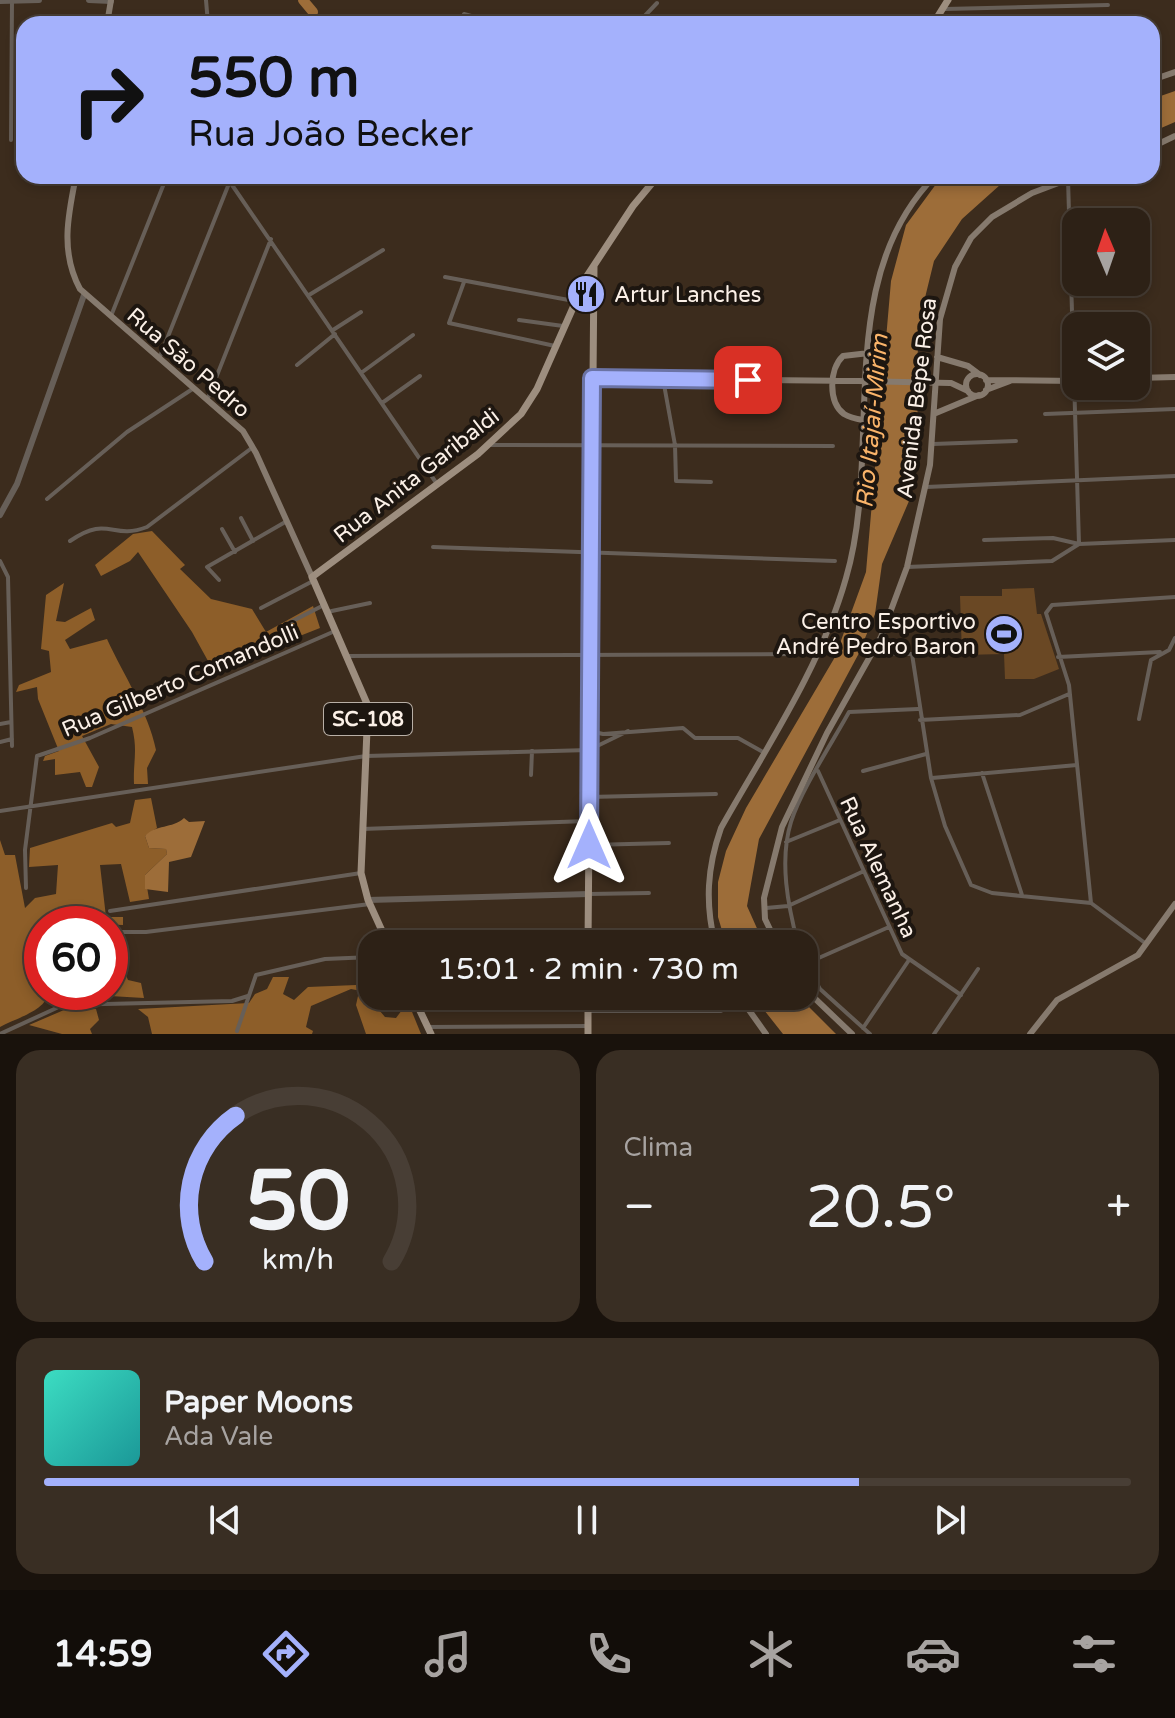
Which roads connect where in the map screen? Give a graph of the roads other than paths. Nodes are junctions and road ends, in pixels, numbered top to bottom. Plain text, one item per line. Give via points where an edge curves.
1 (39, 0) edge
2 (89, 0) edge
3 (111, 0) edge
4 (948, 0) edge
5 (0, 1) edge
6 (12, 1) edge
7 (657, 3) dead end
8 (1108, 5) dead end
9 (943, 9) junction
10 (464, 14) dead end
11 (471, 16) edge
12 (646, 16) edge
13 (938, 16) edge
14 (11, 140) dead end
15 (75, 184) edge
16 (164, 184) edge
17 (229, 184) edge
18 (234, 184) edge
19 (651, 184) edge
20 (928, 184) edge
21 (1056, 184) edge
22 (1068, 184) edge
23 (271, 239) junction
24 (383, 250) dead end
25 (594, 263) junction
26 (445, 277) dead end
27 (464, 282) junction
28 (580, 289) junction
29 (594, 289) junction
30 (84, 295) junction
31 (309, 295) junction
32 (574, 301) junction
33 (361, 312) dead end
34 (1073, 312) edge
35 (110, 318) junction
36 (519, 320) dead end
37 (563, 326) junction
38 (334, 332) junction
39 (413, 335) dead end
40 (555, 346) junction
41 (869, 353) junction
42 (937, 357) junction
43 (159, 359) junction
44 (297, 365) dead end
45 (361, 373) junction
46 (980, 375) junction
47 (420, 376) dead end
48 (1175, 377) edge
49 (592, 378) junction
50 (1150, 378) edge
51 (663, 379) junction
52 (968, 379) junction
53 (986, 380) junction
54 (833, 381) junction
55 (1010, 381) junction
56 (1062, 381) edge
57 (951, 383) junction
58 (194, 388) junction
59 (968, 391) junction
60 (983, 393) junction
61 (208, 398) junction
62 (1075, 400) edge
63 (382, 403) junction
64 (1175, 409) edge
65 (1075, 412) junction
66 (936, 413) junction
67 (1045, 414) dead end
68 (863, 420) junction
69 (1016, 441) dead end
70 (933, 444) junction
71 (489, 445) junction
72 (675, 445) junction
73 (592, 446) junction
74 (833, 446) dead end
75 (253, 447) junction
76 (1175, 476) edge
77 (1077, 479) junction
78 (711, 482) dead end
79 (437, 484) junction
80 (926, 487) junction
81 (47, 499) dead end
82 (0, 515) edge
83 (241, 518) dead end
84 (287, 521) junction
85 (222, 529) dead end
86 (984, 540) dead end
87 (1175, 540) edge
88 (70, 541) dead end
89 (253, 541) junction
90 (1079, 544) junction
91 (433, 547) dead end
92 (235, 552) junction
93 (591, 552) junction
94 (0, 561) edge
95 (835, 561) dead end
96 (907, 567) junction
97 (313, 579) junction
98 (219, 580) dead end
99 (1175, 597) edge
100 (370, 603) dead end
101 (261, 608) dead end
102 (325, 608) junction
103 (281, 627) dead end
104 (335, 631) junction
105 (1175, 638) edge
106 (1160, 652) junction
107 (873, 653) junction
108 (802, 654) dead end
109 (590, 655) junction
110 (347, 656) junction
111 (1058, 657) junction
112 (1070, 693) junction
113 (918, 709) junction
114 (1139, 719) dead end
115 (920, 720) junction
116 (11, 722) junction
117 (0, 724) edge
118 (590, 731) junction
119 (628, 731) junction
120 (12, 739) junction
121 (0, 742) edge
122 (12, 746) dead end
123 (589, 750) junction
124 (532, 751) junction
125 (763, 752) junction
126 (926, 754) junction
127 (366, 756) junction
128 (1077, 765) junction
129 (818, 771) junction
130 (863, 771) dead end
131 (982, 773) junction
132 (531, 775) dead end
133 (931, 778) junction
134 (716, 794) dead end
135 (589, 797) junction
136 (30, 806) junction
137 (0, 811) edge
138 (840, 820) junction
139 (589, 821) junction
140 (362, 829) junction
141 (786, 842) junction
142 (669, 843) dead end
143 (589, 845) junction
144 (864, 871) junction
145 (361, 873) junction
146 (26, 888) dead end
147 (649, 893) dead end
148 (589, 894) junction
149 (1022, 895) junction
150 (369, 902) junction
151 (1091, 903) junction
152 (1175, 904) edge
153 (788, 906) junction
154 (128, 908) edge
155 (763, 909) junction
156 (889, 927) junction
157 (382, 930) edge
158 (588, 930) edge
159 (713, 930) edge
160 (771, 930) edge
161 (794, 930) edge
162 (128, 931) edge
163 (1147, 945) junction
164 (358, 957) edge
165 (818, 957) edge
166 (909, 960) junction
167 (978, 969) dead end
168 (818, 985) edge
169 (961, 995) junction
170 (248, 996) junction
171 (818, 1001) edge
172 (420, 1010) edge
173 (749, 1010) edge
174 (588, 1011) joint
175 (721, 1011) dead end
176 (863, 1028) junction
177 (429, 1030) edge
178 (588, 1030) edge
179 (237, 1031) dead end
180 (0, 1034) edge
181 (766, 1034) edge
182 (852, 1034) edge
183 (870, 1034) edge
184 (934, 1034) edge
185 (1030, 1034) edge

1 - 6 street
2 - 3 street
4 - 9 main road
5 - 6 street
6 - 14 street
7 - 12 street
8 - 9 street
9 - 13 main road
10 - 11 street
15 - 30 main road, Rua São Pedro via 66,245 70,268
16 - 35 street
17 - 43 street
18 - 23 street
19 - 25 main road, Rua Anita Garibaldi
20 - 41 main road via 884,251
21 - 42 main road, Avenida Bepe Rosa via 1012,203 971,238 949,285
22 - 34 street
23 - 31 street
23 - 61 street
24 - 31 street
25 - 28 main road, Rua Anita Garibaldi
25 - 29 main road
26 - 27 street
27 - 32 street
27 - 40 street via 449,323
28 - 29 main road
28 - 32 main road, Rua Anita Garibaldi
29 - 49 main road
30 - 35 main road, Rua São Pedro
30 - 82 street via 17,484
31 - 38 street
32 - 37 main road, Rua Anita Garibaldi
33 - 38 street
35 - 43 main road, Rua São Pedro
36 - 37 street
37 - 40 main road, Rua Anita Garibaldi
38 - 44 street
38 - 45 street
39 - 45 street
40 - 71 main road, Rua Anita Garibaldi via 527,406
41 - 54 main road via 840,359
41 - 68 main road
42 - 46 main road via 974,368
42 - 66 main road, Avenida Bepe Rosa
43 - 58 main road, Rua São Pedro
45 - 63 street
46 - 52 main road
46 - 53 main road
47 - 63 street
48 - 50 main road
49 - 51 main road
49 - 73 main road
51 - 54 main road
51 - 72 street
52 - 57 main road
52 - 59 main road
53 - 55 main road
53 - 60 main road
54 - 57 main road, bridge
54 - 68 main road via 837,405 845,415
55 - 56 main road
55 - 60 main road
57 - 59 main road
58 - 61 main road, Rua São Pedro
58 - 81 street via 127,432
59 - 60 main road
60 - 66 main road
61 - 75 main road, Rua São Pedro
62 - 65 street
63 - 79 street
64 - 65 street
65 - 67 street
65 - 77 street
66 - 70 main road, Avenida Bepe Rosa
68 - 125 main road via 847,578 821,647
69 - 70 street
70 - 80 main road, Avenida Bepe Rosa
71 - 73 street
71 - 79 main road, Rua Anita Garibaldi
72 - 73 street
72 - 74 street
72 - 78 street via 676,481
73 - 93 main road
75 - 84 main road, Rua São Pedro
75 - 88 street via 147,527 120,531 95,526
76 - 77 street
77 - 80 street
77 - 90 street
79 - 97 main road, Rua Anita Garibaldi
80 - 96 main road, Avenida Bepe Rosa
83 - 89 street
84 - 89 street
84 - 97 main road, Rua São Pedro
85 - 92 street
86 - 90 street via 1053,538
87 - 90 street
89 - 92 street
90 - 96 street via 1052,561
91 - 93 street
92 - 98 street via 207,567
93 - 95 street
93 - 109 main road
94 - 116 street via 8,577
96 - 107 main road, Avenida Bepe Rosa
97 - 101 street
97 - 102 main road, SC-108
99 - 111 street via 1048,607
100 - 102 street
102 - 103 street
102 - 104 main road, SC-108
104 - 110 main road, SC-108
104 - 136 street, Rua Gilberto Comandolli via 37,756
105 - 106 street via 1169,650
106 - 111 street
106 - 114 street via 1149,665
107 - 113 street via 912,654
107 - 155 main road, Avenida Bepe Rosa via 788,811
108 - 109 street
109 - 110 street
109 - 118 main road
110 - 127 main road, SC-108 via 367,700
111 - 112 street
112 - 115 street via 1020,715
112 - 128 street
113 - 115 street
113 - 129 street via 849,712
115 - 126 street
116 - 117 street
116 - 120 street
118 - 119 street
118 - 123 main road
119 - 123 street
119 - 125 street via 683,728 695,738 738,738
120 - 121 street
120 - 122 street
123 - 124 street
123 - 135 main road
124 - 127 street
124 - 132 street
125 - 159 main road via 712,852 707,894
126 - 130 street
126 - 133 street
127 - 136 street
127 - 140 main road, SC-108
128 - 131 street
128 - 151 street
129 - 138 street, Rua Alemanha
129 - 141 street
131 - 133 street
131 - 149 street
133 - 149 street via 968,881 984,892
134 - 135 street
135 - 139 main road
136 - 137 street
136 - 146 street
138 - 141 street
138 - 144 street, Rua Alemanha
139 - 140 street
139 - 143 main road
140 - 145 main road, SC-108
141 - 153 street
142 - 143 street
143 - 148 main road
144 - 153 street
144 - 156 street, Rua Alemanha
145 - 150 main road, SC-108
145 - 154 street
147 - 148 street
148 - 150 street
148 - 158 main road
149 - 151 street
150 - 157 main road, SC-108
150 - 162 street
151 - 163 street
152 - 163 main road
153 - 155 street
153 - 161 street
155 - 160 main road
156 - 165 street
156 - 166 street, Rua Alemanha
163 - 185 main road via 1130,962 1057,1000
164 - 170 street via 263,972 252,982
166 - 169 street, Rua Alemanha
166 - 176 street
167 - 169 street
168 - 176 street
169 - 184 street
170 - 179 street
170 - 180 street via 232,1001 63,1005
171 - 182 main road
172 - 177 main road
173 - 181 main road
174 - 175 street
174 - 178 main road
176 - 183 street
177 - 178 street

